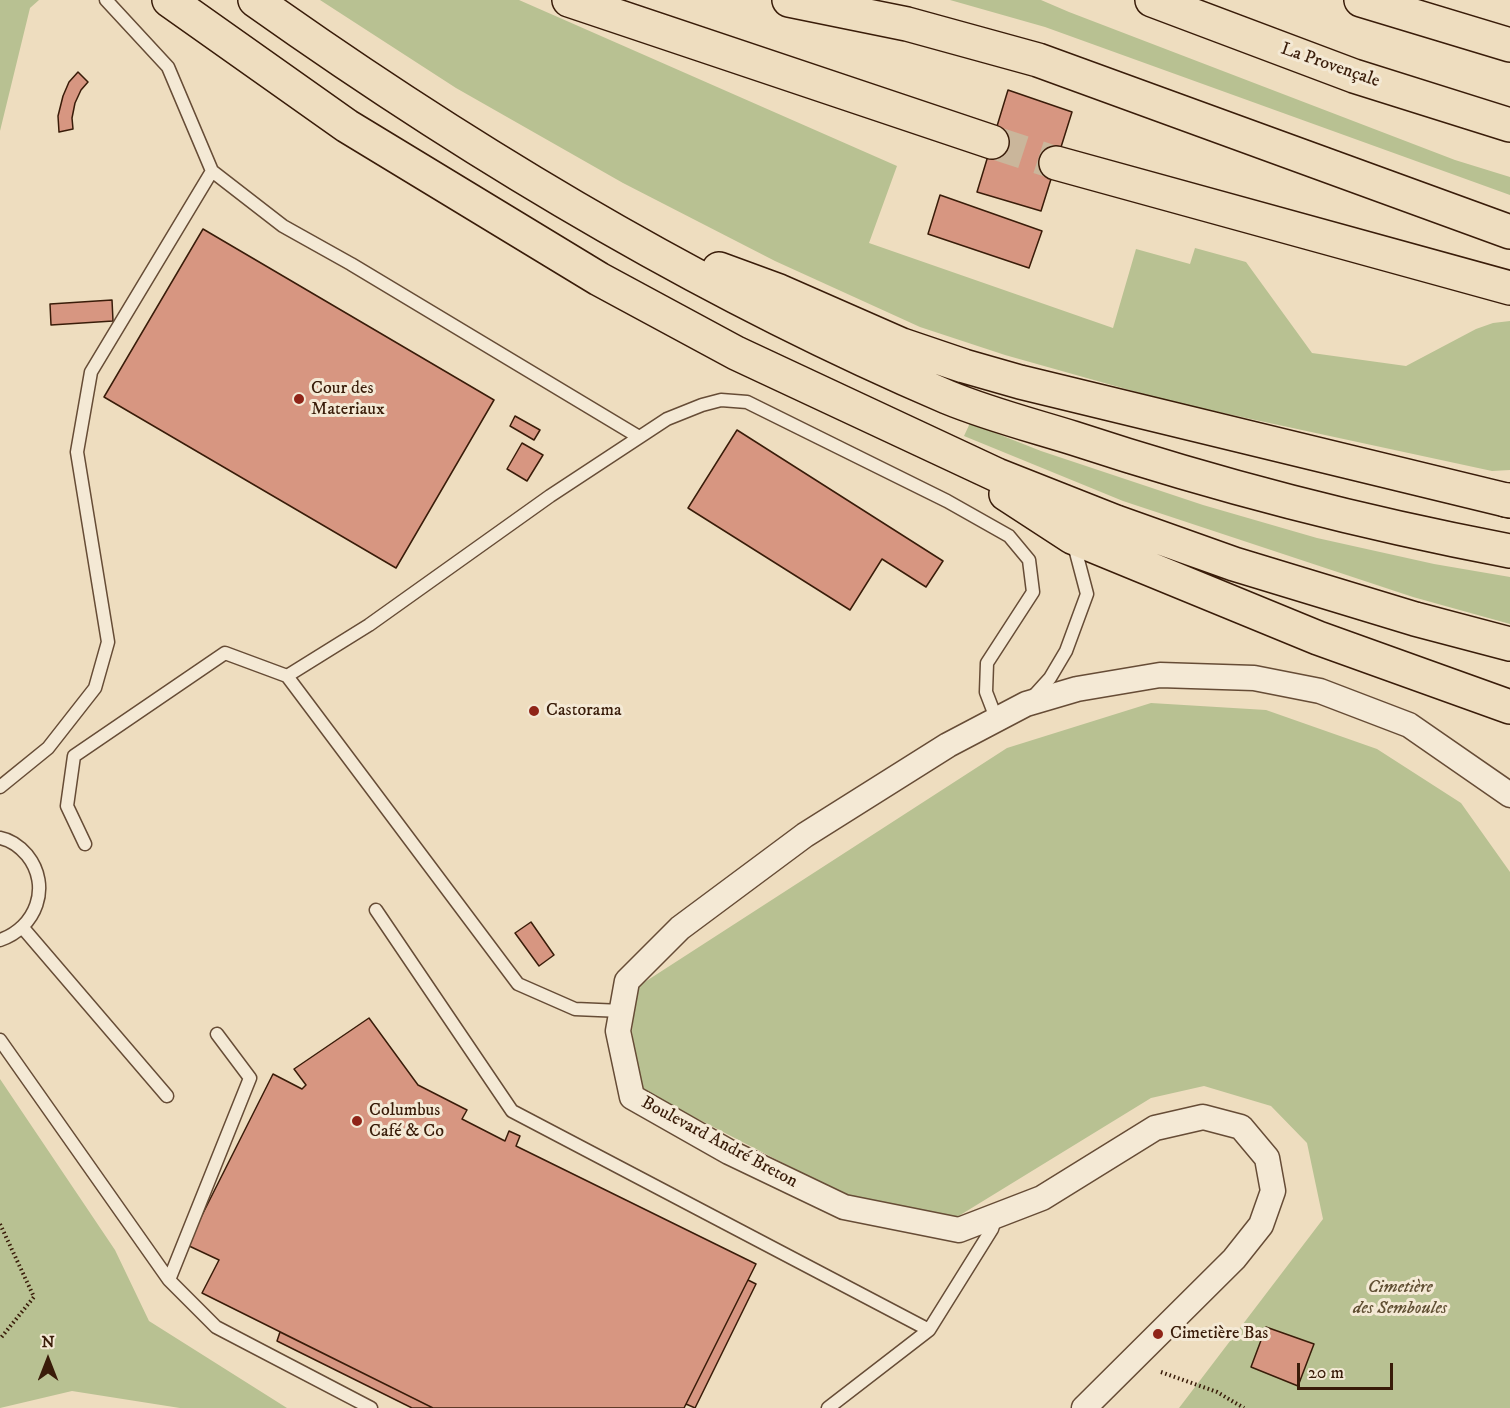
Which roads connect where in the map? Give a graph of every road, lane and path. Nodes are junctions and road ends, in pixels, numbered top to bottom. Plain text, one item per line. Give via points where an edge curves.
1 (106, 0) edge
2 (169, 0) edge
3 (255, 0) edge
4 (569, 0) edge
5 (789, 0) edge
6 (1152, 0) edge
7 (1361, 0) edge
8 (1510, 45) edge
9 (1510, 124) edge
10 (992, 142) tunnel mouth
11 (1056, 163) tunnel mouth
12 (212, 171) junction
13 (616, 230) junction
14 (1510, 232) edge
15 (1434, 268) junction
16 (1510, 288) edge
17 (1510, 296) edge
18 (913, 435) junction
19 (639, 437) junction
20 (1509, 500) edge
21 (1072, 537) junction
22 (1510, 551) edge
23 (1510, 645) edge
24 (286, 676) junction
25 (1026, 704) junction
26 (1510, 707) edge
27 (996, 718) junction
28 (0, 787) edge
29 (1510, 795) edge
30 (0, 838) edge
31 (85, 844) dead end
32 (376, 910) dead end
33 (23, 928) junction
34 (0, 940) edge
35 (622, 1011) junction
36 (217, 1035) dead end
37 (0, 1040) edge
38 (167, 1096) dead end
39 (996, 1215) junction
40 (0, 1224) edge
41 (169, 1280) junction
42 (929, 1330) junction
43 (0, 1339) edge
44 (1132, 1362) junction
45 (371, 1408) edge
46 (828, 1408) edge
47 (1084, 1408) edge
48 (1244, 1408) edge

1 - 12 lane via 168,67
2 - 18 main road via 347,126 599,279 736,353
3 - 13 main road via 514,172
4 - 10 main road
5 - 14 main road via 907,24 1038,60
6 - 9 main road, La Provençale via 1354,76
7 - 8 main road
11 - 15 main road
12 - 19 lane via 284,226
12 - 28 lane via 91,372 77,452 108,642 95,688 48,748
13 - 20 main road via 779,291 902,345 964,366
13 - 22 main road via 762,311 951,398 1126,456 1262,495
15 - 16 main road
15 - 17 main road
18 - 21 main road
18 - 23 main road via 1008,479 1234,564
19 - 24 lane via 369,625
19 - 27 lane via 667,419 702,405 721,400 747,402 1009,536 1029,560 1033,592 987,663 986,692
21 - 25 lane via 1087,594 1065,651 1050,678
21 - 26 main road via 1318,638
24 - 31 lane via 225,653 74,756 67,806
24 - 35 lane via 518,984 575,1009
25 - 27 street, Boulevard André Breton
25 - 29 street, Boulevard André Breton via 1077,689 1160,675 1254,678 1320,691 1409,725
27 - 35 street, Boulevard André Breton via 805,835 680,928 627,981
30 - 33 lane via 20,847 39,878 34,914
32 - 42 lane via 512,1111
33 - 34 lane
33 - 38 lane
35 - 39 street, Boulevard André Breton via 618,1031 632,1096 729,1152 844,1207 959,1230
36 - 41 lane via 250,1078
37 - 41 lane
39 - 42 lane via 992,1229
39 - 44 street, Boulevard André Breton via 1042,1198 1155,1128 1203,1117 1241,1127 1268,1158 1273,1191 1261,1226 1234,1259
40 - 43 path via 34,1296
41 - 45 lane via 216,1327
42 - 46 lane
44 - 47 street, Boulevard André Breton
44 - 48 path via 1217,1392

